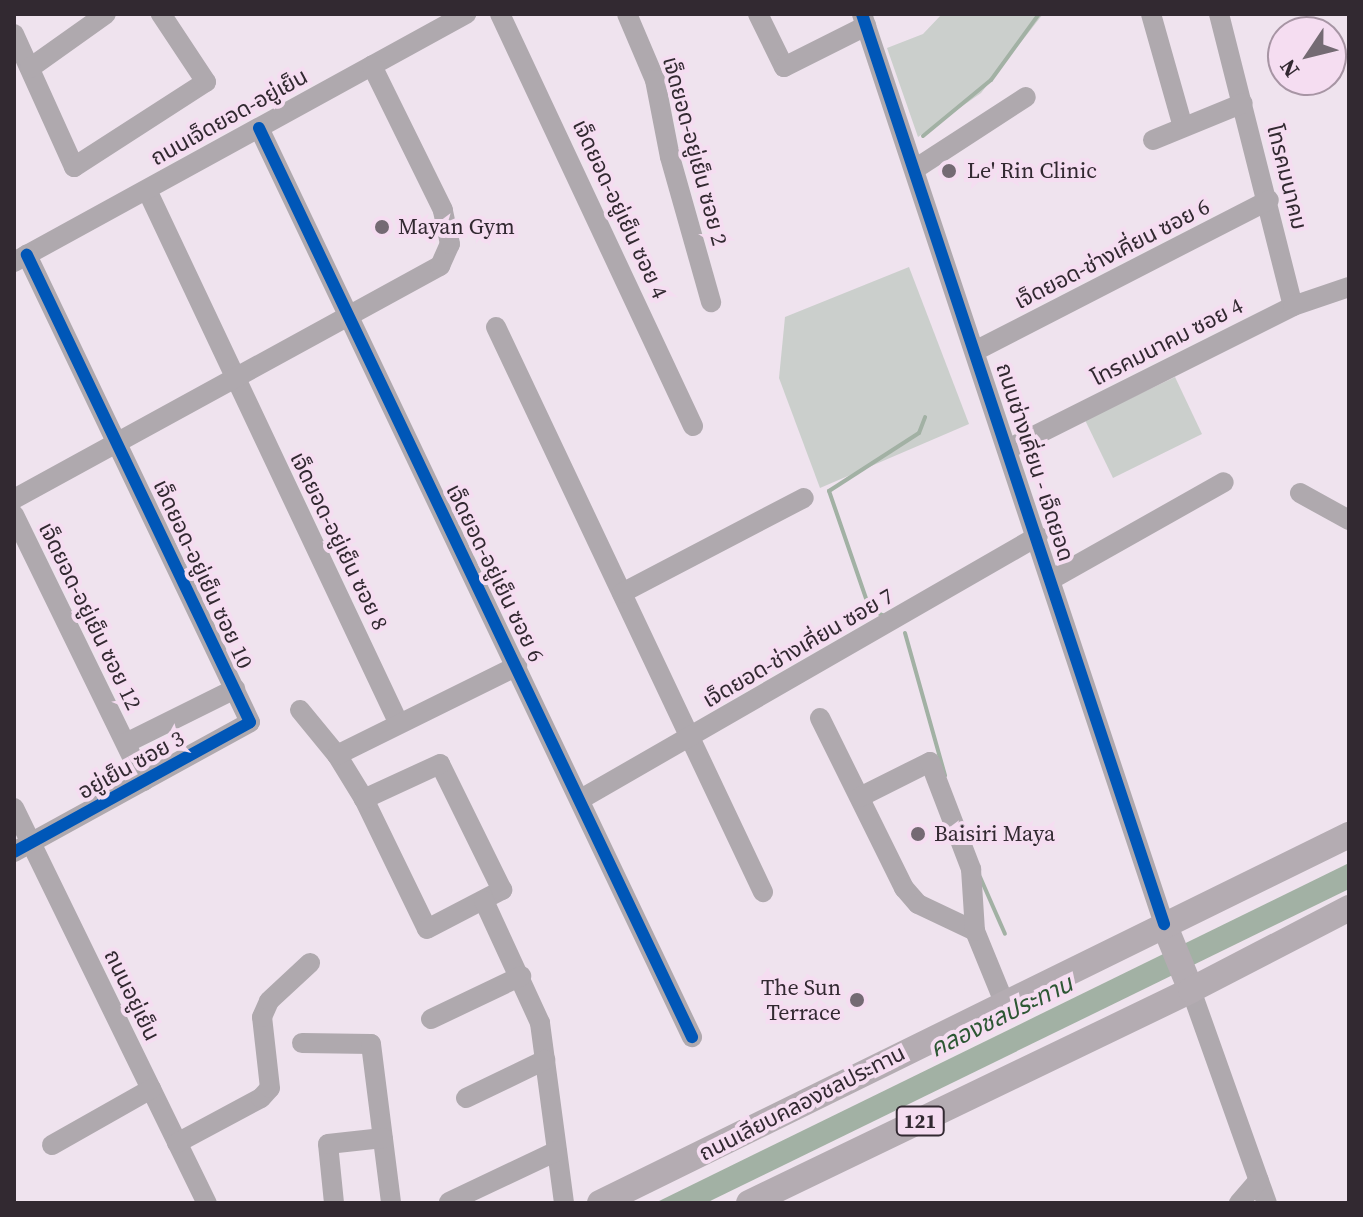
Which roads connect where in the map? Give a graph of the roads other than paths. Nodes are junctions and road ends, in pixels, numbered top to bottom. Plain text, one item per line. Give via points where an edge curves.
1 (106, 14) edge
2 (161, 14) edge
3 (466, 14) edge
4 (500, 14) edge
5 (627, 14) edge
6 (758, 14) edge
7 (1151, 14) edge
8 (1219, 14) edge
9 (864, 20) edge
10 (14, 34) edge
11 (372, 66) junction
12 (30, 68) junction
13 (1026, 97) dead end
14 (1243, 103) junction
15 (1183, 127) junction
16 (259, 128) junction
17 (1153, 140) dead end
18 (915, 169) junction
19 (147, 190) junction
20 (1269, 200) junction
21 (21, 259) edge
22 (1349, 287) edge
23 (711, 302) dead end
24 (1293, 306) junction
25 (350, 318) junction
26 (496, 327) dead end
27 (977, 350) junction
28 (235, 380) junction
29 (693, 426) dead end
30 (119, 443) junction
31 (1010, 448) junction
32 (1224, 482) dead end
33 (1300, 493) dead end
34 (804, 498) dead end
35 (14, 499) edge
36 (14, 515) edge
37 (1349, 520) edge
38 (1038, 536) junction
39 (1052, 579) junction
40 (622, 593) junction
41 (517, 666) junction
42 (235, 689) junction
43 (300, 710) dead end
44 (820, 718) dead end
45 (250, 722) joint
46 (399, 724) junction
47 (690, 737) junction
48 (126, 743) junction
49 (337, 755) junction
50 (144, 781) junction
51 (860, 797) junction
52 (364, 799) junction
53 (581, 799) junction
54 (14, 808) edge
55 (1349, 835) edge
56 (23, 848) edge
57 (763, 892) dead end
58 (484, 901) junction
59 (1349, 908) edge
60 (1164, 924) junction
61 (975, 931) junction
62 (310, 963) dead end
63 (521, 976) junction
64 (1191, 990) junction
65 (1004, 1002) junction
66 (431, 1019) dead end
67 (692, 1037) dead end
68 (302, 1043) dead end
69 (545, 1060) junction
70 (151, 1089) junction
71 (466, 1098) dead end
72 (383, 1138) junction
73 (177, 1143) junction
74 (52, 1145) dead end
75 (557, 1151) junction
76 (1259, 1180) junction
77 (449, 1202) edge
78 (207, 1203) edge
79 (334, 1203) edge
80 (391, 1203) edge
81 (564, 1203) edge
82 (600, 1203) edge
83 (749, 1203) edge
84 (1239, 1203) edge
85 (1267, 1203) edge

1 - 12 street
2 - 12 street via 206,82 74,167
3 - 11 street, ถนนเจ็ดยอด-อยู่เย็น
4 - 29 street, เจ็ดยอด-อยู่เย็น ซอย 4
5 - 23 street, เจ็ดยอด-อยู่เย็น ซอย 2 via 655,80 670,157
6 - 9 street via 784,67
7 - 15 street
8 - 14 street, โทรคมนาคม
9 - 18 street, ถนนช่างเคี่ยน - เจ็ดยอด
10 - 12 street
11 - 16 street, ถนนเจ็ดยอด-อยู่เย็น
11 - 25 street via 443,210 450,244 440,266
13 - 18 street
14 - 15 street
14 - 20 street, โทรคมนาคม
15 - 17 street
16 - 19 street, ถนนเจ็ดยอด-อยู่เย็น
16 - 25 street, เจ็ดยอด-อยู่เย็น ซอย 6
18 - 27 street, ถนนช่างเคี่ยน - เจ็ดยอด
19 - 21 street, ถนนเจ็ดยอด-อยู่เย็น
19 - 28 street, เจ็ดยอด-อยู่เย็น ซอย 8
20 - 24 street, โทรคมนาคม
20 - 27 street, เจ็ดยอด-ช่างเคี่ยน ซอย 6
21 - 30 street, เจ็ดยอด-อยู่เย็น ซอย 10
22 - 24 street, โทรคมนาคม ซอย 4
24 - 31 street, โทรคมนาคม ซอย 4
25 - 28 street
25 - 41 street, เจ็ดยอด-อยู่เย็น ซอย 6
26 - 40 street
27 - 31 street, ถนนช่างเคี่ยน - เจ็ดยอด
28 - 30 street
28 - 46 street, เจ็ดยอด-อยู่เย็น ซอย 8
30 - 35 street
30 - 42 street, เจ็ดยอด-อยู่เย็น ซอย 10
31 - 38 street, ถนนช่างเคี่ยน - เจ็ดยอด
32 - 39 street
33 - 37 street
34 - 40 street
36 - 48 street, เจ็ดยอด-อยู่เย็น ซอย 12
38 - 39 street, ถนนช่างเคี่ยน - เจ็ดยอด
38 - 47 street, เจ็ดยอด-ช่างเคี่ยน ซอย 7
39 - 60 street, ถนนช่างเคี่ยน - เจ็ดยอด
40 - 47 street
41 - 46 street
41 - 53 street, เจ็ดยอด-อยู่เย็น ซอย 6
42 - 45 street, เจ็ดยอด-อยู่เย็น ซอย 10
42 - 48 street
43 - 49 street
44 - 51 street
45 - 50 street, อยู่เย็น ซอย 3
46 - 49 street
47 - 53 street, เจ็ดยอด-ช่างเคี่ยน ซอย 7
47 - 57 street
48 - 50 street, เจ็ดยอด-อยู่เย็น ซอย 12
49 - 52 street
50 - 56 street, อยู่เย็น ซอย 3
51 - 61 street via 904,888 918,904
51 - 61 street via 930,762 971,869
52 - 58 street via 427,929
52 - 58 street via 440,764 500,885 499,893
53 - 67 street, เจ็ดยอด-อยู่เย็น ซอย 6
54 - 56 street, ถนนอยู่เย็น
55 - 60 main road, ถนนเลียบคลองชลประทาน
56 - 70 street, ถนนอยู่เย็น
58 - 63 street
59 - 64 main road, 121
60 - 64 main road
60 - 65 main road, ถนนเลียบคลองชลประทาน
61 - 65 street
62 - 73 street via 269,1001 262,1017 270,1088
63 - 66 street
63 - 69 street via 540,1023
64 - 76 street
64 - 83 main road, 121
65 - 82 main road, ถนนเลียบคลองชลประทาน
68 - 72 street via 371,1044
69 - 71 street
69 - 75 street
70 - 73 street, ถนนอยู่เย็น
70 - 74 street
72 - 79 street via 328,1144
72 - 80 street
73 - 78 street, ถนนอยู่เย็น
75 - 77 street
75 - 81 street
76 - 84 street
76 - 85 street

